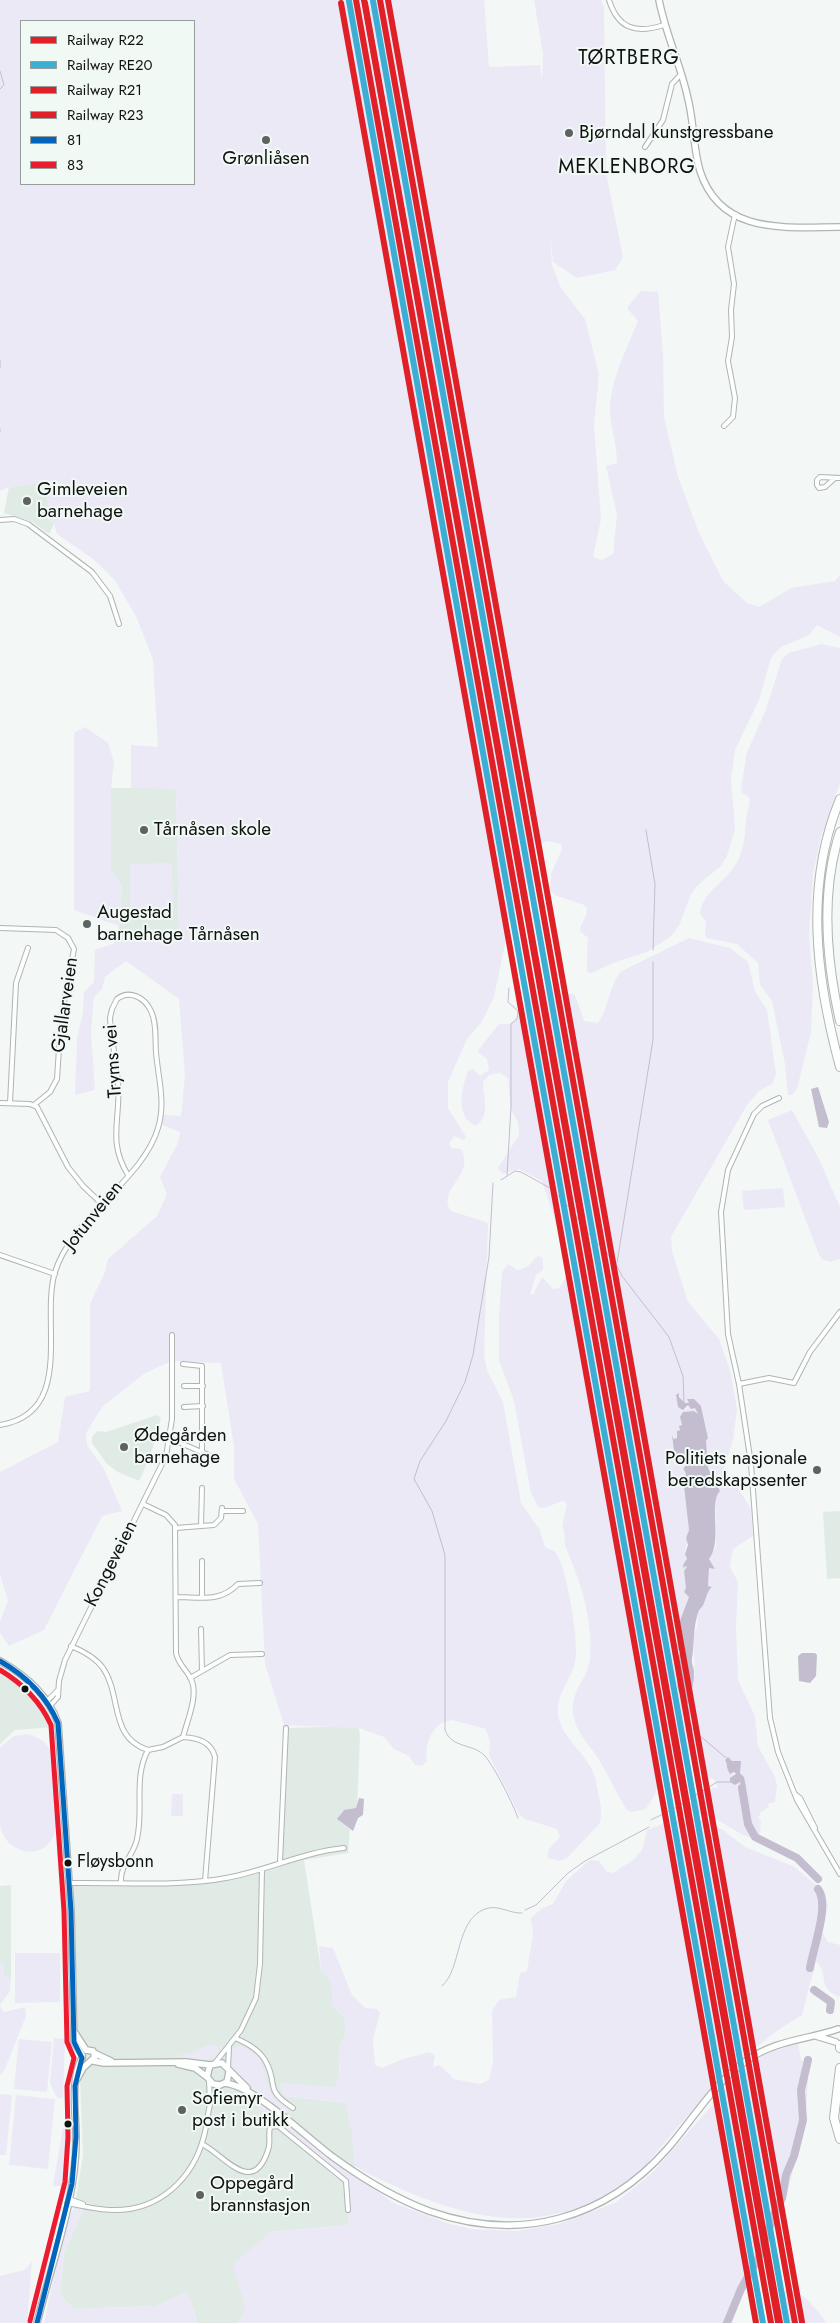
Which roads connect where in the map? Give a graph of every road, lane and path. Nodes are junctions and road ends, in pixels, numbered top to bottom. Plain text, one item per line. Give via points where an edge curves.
1 (609, 0) edge
2 (659, 0) edge
3 (664, 25) junction
4 (681, 74) junction
5 (645, 147) dead end
6 (734, 214) junction
7 (840, 227) edge
8 (724, 426) dead end
9 (834, 478) dead end
10 (840, 478) edge
11 (0, 520) edge
12 (119, 624) dead end
13 (840, 799) edge
14 (840, 832) edge
15 (0, 928) edge
16 (28, 948) dead end
17 (138, 997) joint
18 (840, 1021) edge
19 (840, 1067) edge
20 (779, 1098) dead end
21 (0, 1103) edge
22 (10, 1103) junction
23 (34, 1105) junction
24 (128, 1174) junction
25 (102, 1204) junction
26 (0, 1255) edge
27 (55, 1274) junction
28 (840, 1312) edge
29 (172, 1335) dead end
30 (182, 1364) dead end
31 (739, 1384) junction
32 (184, 1386) dead end
33 (203, 1386) junction
34 (184, 1406) dead end
35 (203, 1406) junction
36 (0, 1425) edge
37 (171, 1439) junction
38 (202, 1451) junction
39 (218, 1459) dead end
40 (202, 1488) dead end
41 (144, 1504) junction
42 (243, 1511) dead end
43 (201, 1526) junction
44 (176, 1528) junction
45 (202, 1561) dead end
46 (235, 1579) dead end
47 (260, 1583) dead end
48 (237, 1585) junction
49 (176, 1597) junction
50 (202, 1597) junction
51 (201, 1629) dead end
52 (71, 1646) junction
53 (262, 1654) dead end
54 (0, 1661) edge
55 (202, 1671) junction
56 (190, 1678) junction
57 (48, 1704) junction
58 (286, 1728) dead end
59 (183, 1737) junction
60 (148, 1750) junction
61 (344, 1848) dead end
62 (280, 1862) junction
63 (262, 1870) junction
64 (840, 1874) edge
65 (205, 1881) junction
66 (121, 1882) junction
67 (70, 1883) junction
68 (839, 2028) edge
69 (814, 2035) junction
70 (235, 2038) junction
71 (839, 2045) edge
72 (229, 2047) junction
73 (94, 2053) junction
74 (83, 2054) junction
75 (91, 2062) junction
76 (118, 2062) junction
77 (173, 2063) junction
78 (213, 2064) junction
79 (840, 2068) edge
80 (229, 2070) junction
81 (208, 2079) junction
82 (76, 2080) junction
83 (222, 2084) junction
84 (256, 2097) junction
85 (840, 2098) edge
86 (210, 2102) junction
87 (293, 2108) dead end
88 (840, 2128) edge
89 (840, 2139) edge
90 (202, 2144) junction
91 (68, 2201) junction
92 (348, 2210) dead end
93 (37, 2323) edge

1 - 3 street via 616,16 626,26 644,30
2 - 3 main road
3 - 4 main road
4 - 5 street via 672,84 663,120
4 - 6 main road via 702,176 713,196
6 - 7 main road via 766,226
6 - 8 street via 728,246 734,284 728,361 735,398 733,417
9 - 10 street
11 - 12 street via 14,519 28,524 92,572 110,596
13 - 19 highway via 822,857 816,922 823,992
14 - 18 highway via 830,875 827,922 831,973
15 - 23 street, Gjallarveien via 56,930 68,938 74,949 61,1018 57,1079 50,1092
16 - 22 street via 16,986
17 - 24 street, Jotunveien via 149,1007 153,1018 162,1110 151,1144
17 - 24 street, Tryms vei via 129,994 120,997 111,1014 119,1086 115,1142
20 - 31 street via 754,1114 728,1170 723,1193 721,1224 725,1307
21 - 22 street
22 - 23 street
23 - 25 street via 72,1172
24 - 25 street, Jotunveien
25 - 27 street, Jotunveien via 67,1247
26 - 27 street
27 - 36 street, Jotunveien via 48,1384 41,1398 27,1413 13,1422
28 - 31 street via 810,1352 794,1383 769,1378
29 - 37 street, Kongeveien
30 - 33 street via 202,1366
31 - 64 street via 751,1464 770,1718 778,1752 795,1794
32 - 33 street
33 - 35 street
34 - 35 street
35 - 38 street
37 - 38 street
37 - 41 street, Kongeveien
38 - 39 street
40 - 43 street
41 - 44 street via 166,1515
41 - 52 street, Kongeveien
42 - 43 street via 222,1510 221,1518 215,1524
43 - 44 street
44 - 49 street
45 - 50 street
46 - 48 street
47 - 48 street
48 - 50 street via 225,1595
49 - 50 street
49 - 56 street via 176,1653
51 - 55 street
52 - 57 street, Kongeveien via 58,1698
52 - 60 street via 84,1652 104,1669 121,1728 128,1739
53 - 55 street via 230,1655
54 - 57 main road via 27,1680
55 - 56 street
56 - 59 street via 192,1700
57 - 67 main road via 60,1733
58 - 62 street
59 - 60 street
59 - 65 street via 202,1740 210,1746 215,1757
60 - 66 street via 141,1767 138,1837 122,1868
61 - 62 street
62 - 63 street
63 - 65 street
63 - 70 street via 256,1998
65 - 66 street
66 - 67 street
67 - 74 main road via 74,2032
68 - 69 main road
68 - 71 main road via 835,2035
69 - 71 main road
69 - 84 main road via 774,2045 740,2065 658,2158 616,2194 574,2214 528,2224 503,2226 470,2222 437,2214 399,2199 341,2163
70 - 72 street
70 - 87 street via 263,2057 275,2094
72 - 78 street
72 - 80 street
73 - 74 main road via 91,2050
73 - 75 main road
73 - 76 main road
74 - 75 main road
74 - 82 main road
75 - 76 main road
75 - 82 main road
76 - 77 main road
77 - 78 main road
77 - 81 main road via 195,2068
78 - 80 main road via 222,2063
78 - 81 main road
79 - 89 highway via 834,2118
80 - 83 main road
80 - 84 main road
81 - 83 main road
81 - 86 street
82 - 91 main road via 76,2158
83 - 84 main road via 240,2087
83 - 86 street
85 - 88 highway
86 - 90 street
90 - 91 street via 186,2176 160,2198 121,2210
90 - 92 street via 240,2172 249,2172 258,2168 266,2158 270,2127 278,2126 346,2182
91 - 93 main road

